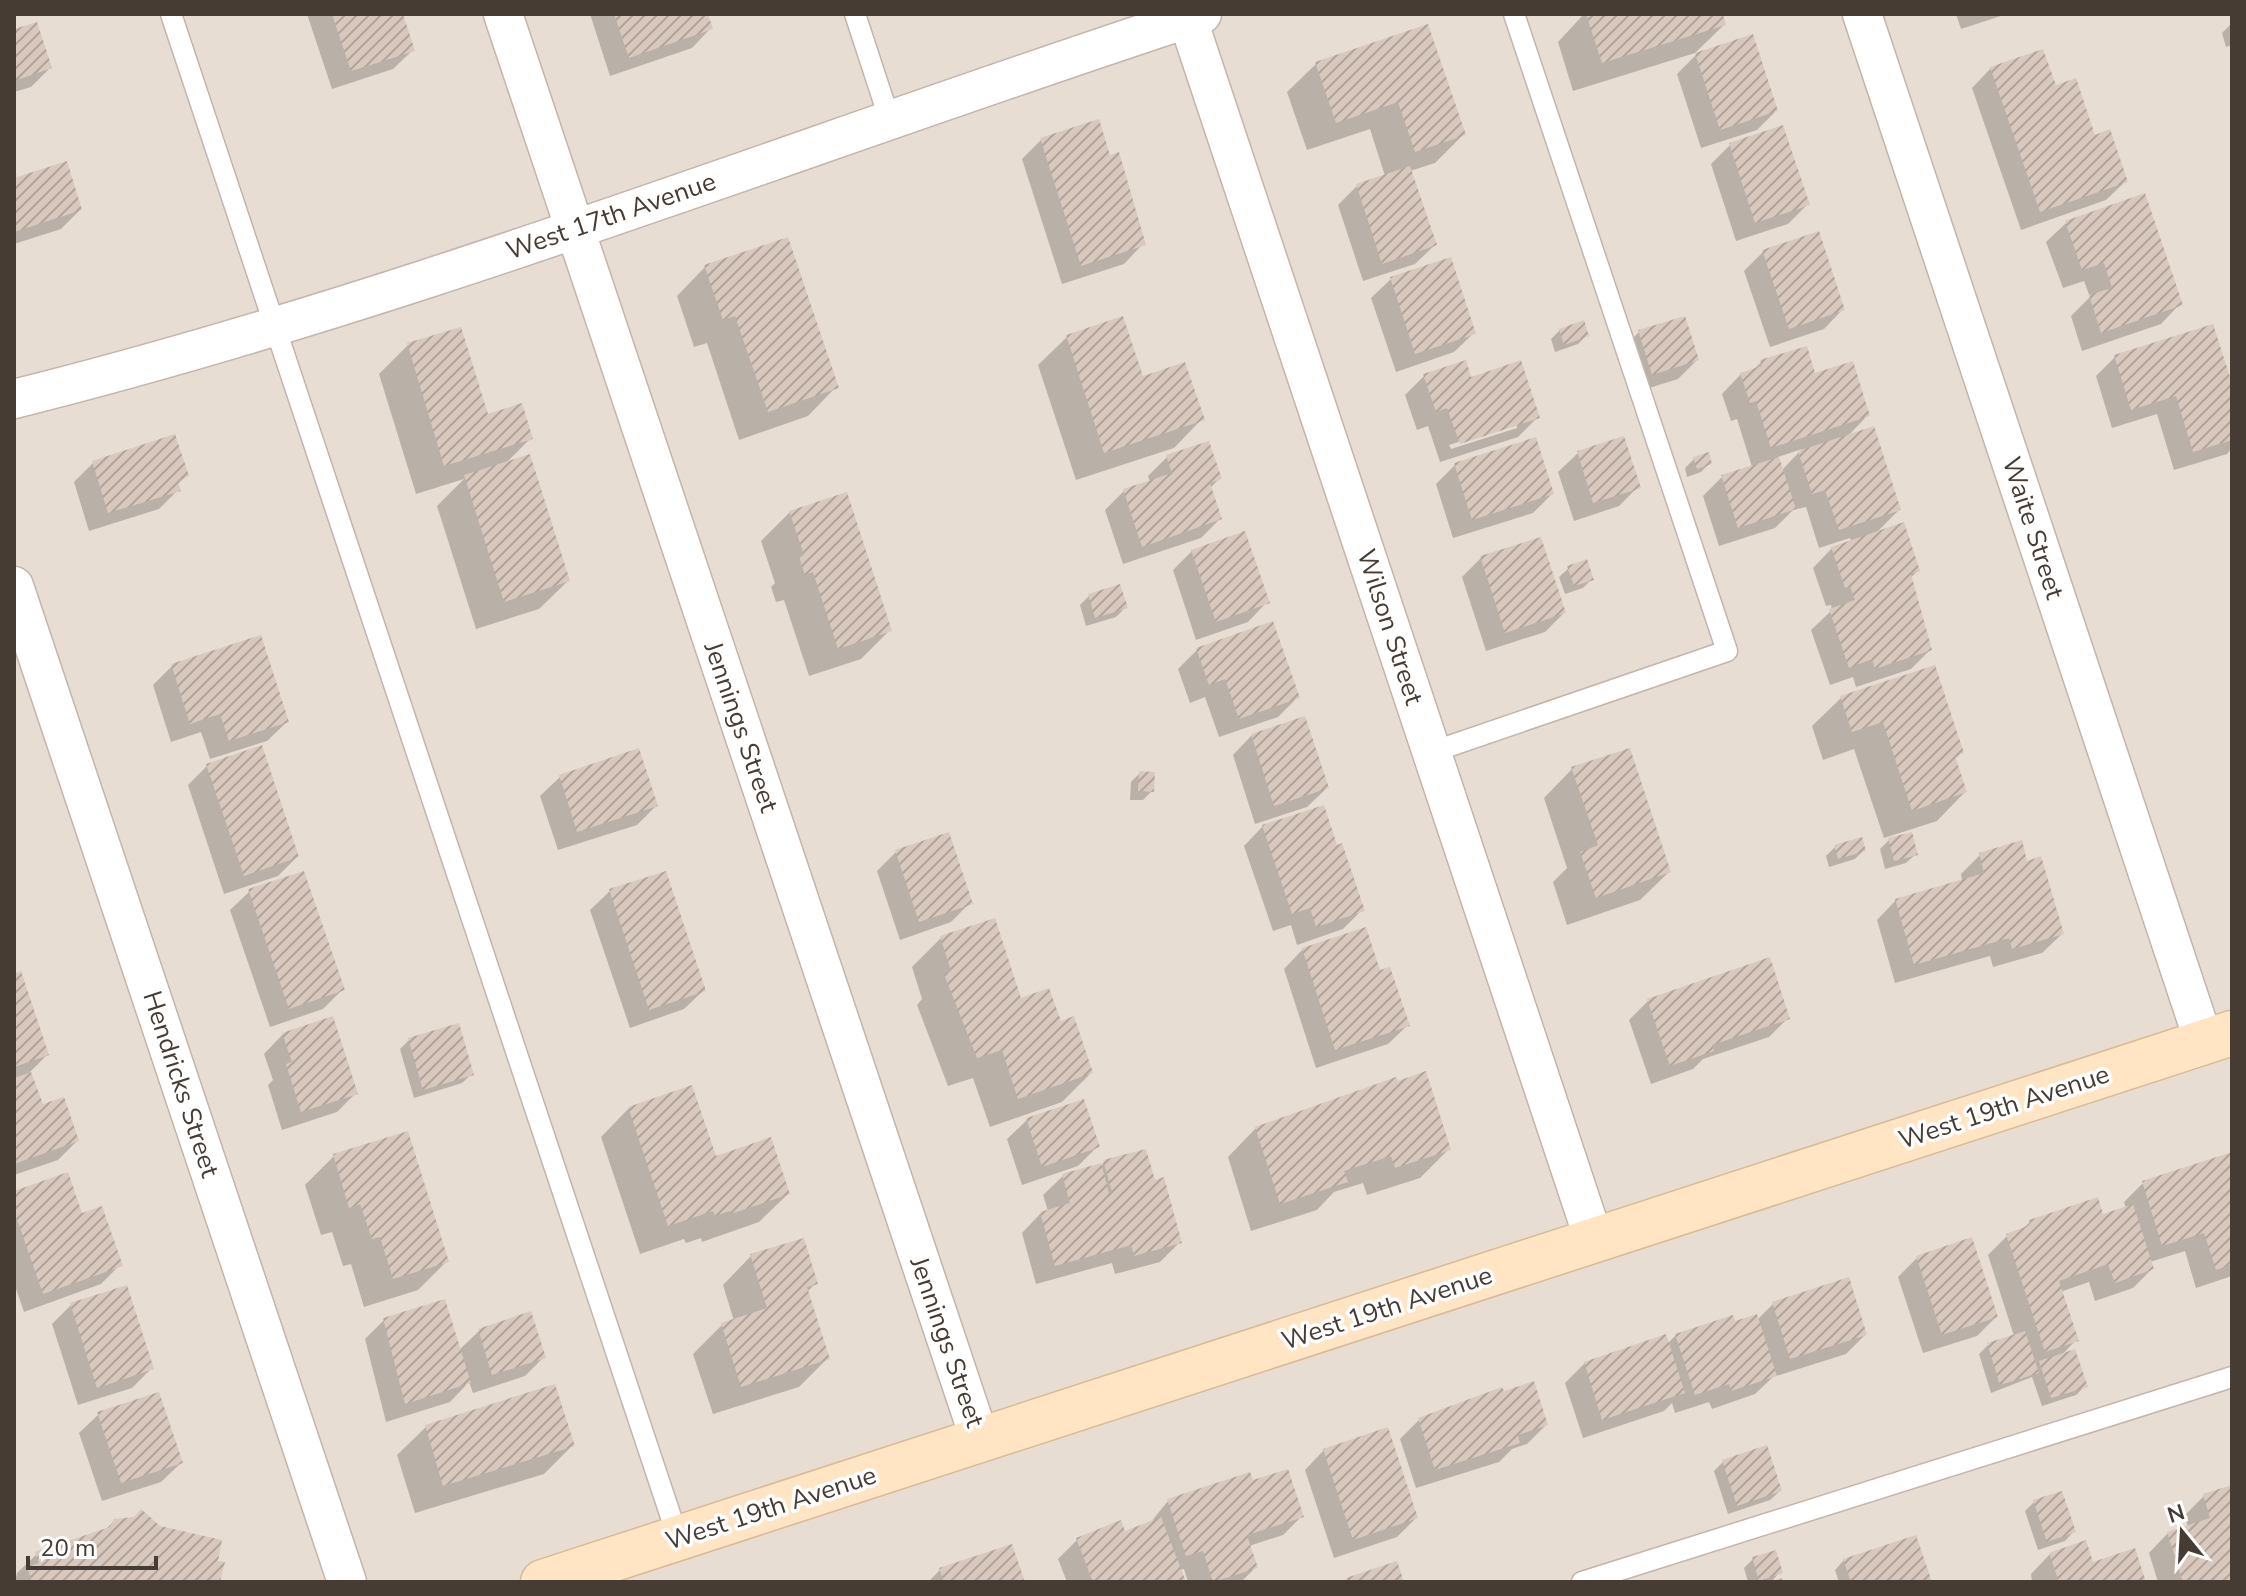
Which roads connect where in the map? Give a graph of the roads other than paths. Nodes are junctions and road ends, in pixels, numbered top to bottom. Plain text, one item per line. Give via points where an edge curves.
1 (171, 14) edge
2 (503, 14) edge
3 (855, 14) edge
4 (1514, 14) edge
5 (1862, 14) edge
6 (1192, 16) edge
7 (890, 121) junction
8 (574, 229) junction
9 (274, 325) junction
10 (14, 399) edge
11 (14, 586) edge
12 (1432, 752) junction
13 (2218, 1038) edge
14 (1594, 1240) junction
15 (2232, 1377) edge
16 (980, 1440) junction
17 (678, 1538) junction
18 (347, 1582) edge
19 (543, 1582) edge
20 (1582, 1582) edge

1 - 9 lane
2 - 8 street, Jennings Street
3 - 7 lane
4 - 12 lane via 1727,651
5 - 13 street, Waite Street
6 - 7 street, West 17th Avenue
6 - 12 street, Wilson Street
7 - 8 street, West 17th Avenue
8 - 9 street, West 17th Avenue
8 - 16 street, Jennings Street
9 - 10 street, West 17th Avenue
9 - 17 lane
11 - 18 street, Hendricks Street
12 - 14 street, Wilson Street
13 - 14 street, West 19th Avenue
14 - 16 street, West 19th Avenue
15 - 20 lane
16 - 17 street, West 19th Avenue
17 - 19 street, West 19th Avenue

